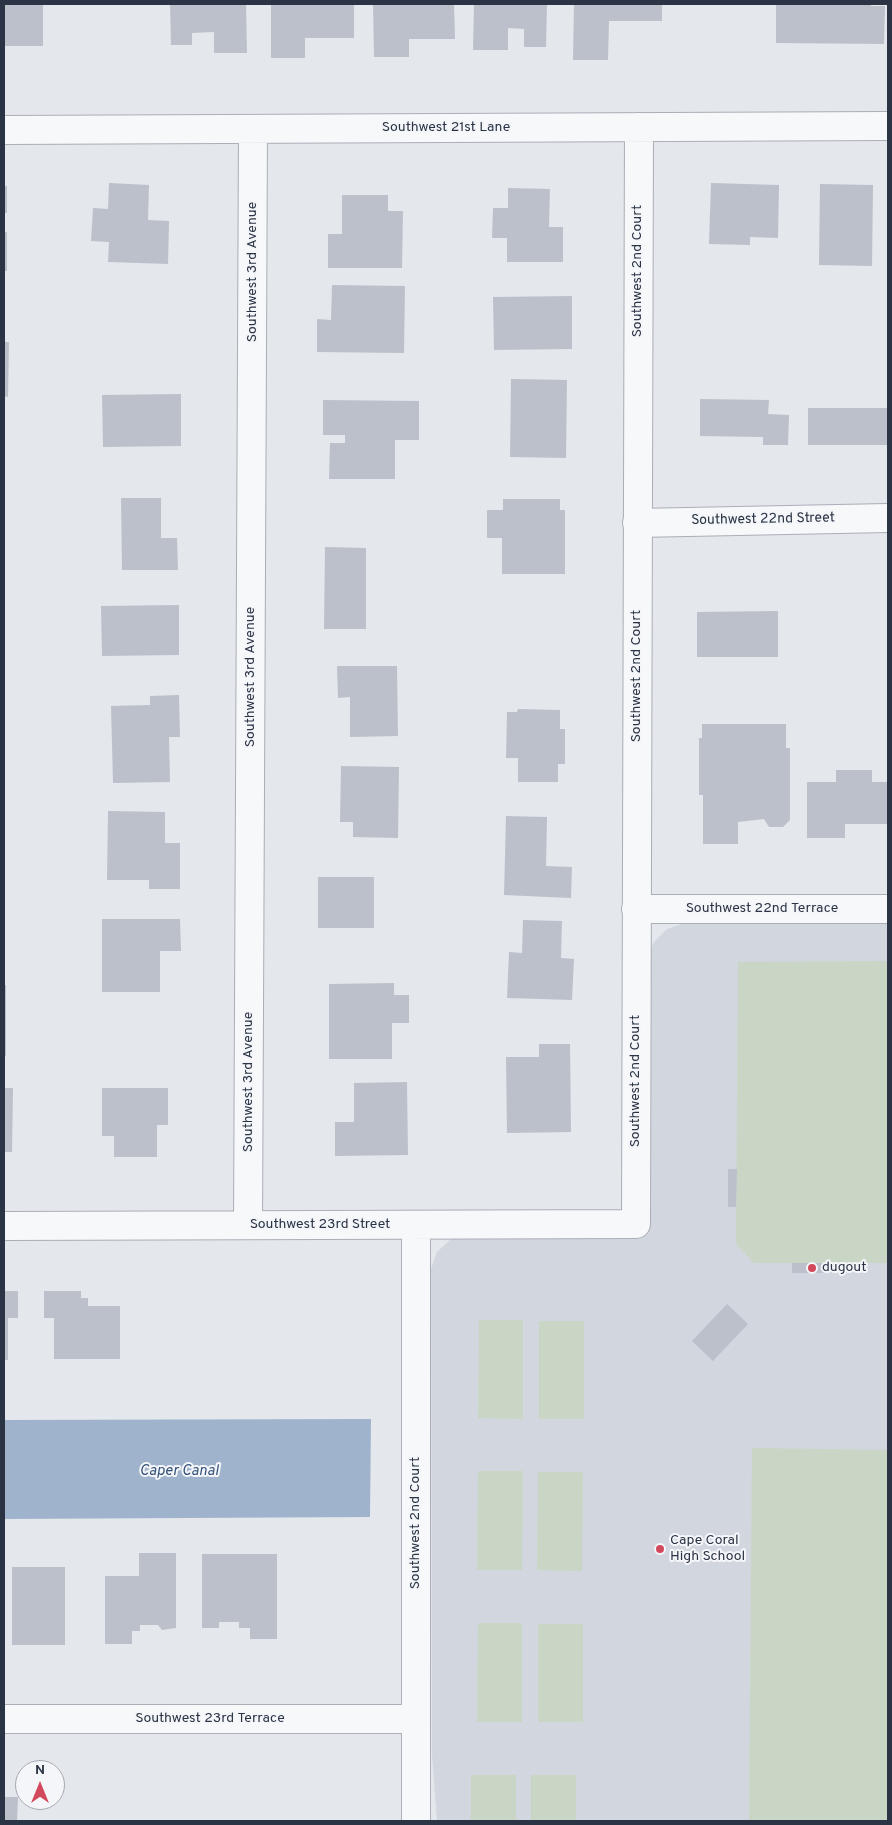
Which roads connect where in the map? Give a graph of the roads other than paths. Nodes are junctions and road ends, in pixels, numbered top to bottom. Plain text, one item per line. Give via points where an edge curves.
1 (888, 126) edge
2 (639, 127) junction
3 (253, 129) junction
4 (4, 130) edge
5 (888, 518) edge
6 (637, 523) junction
7 (636, 909) junction
8 (888, 909) edge
9 (636, 1224) joint
10 (248, 1225) junction
11 (416, 1225) junction
12 (4, 1226) edge
13 (416, 1718) junction
14 (4, 1719) edge
15 (416, 1821) edge

1 - 2 street, Southwest 21st Lane
2 - 3 street, Southwest 21st Lane
2 - 6 street, Southwest 2nd Court
3 - 4 street, Southwest 21st Lane
3 - 10 street, Southwest 3rd Avenue
5 - 6 street, Southwest 22nd Street
6 - 7 street, Southwest 2nd Court
7 - 8 street, Southwest 22nd Terrace
7 - 9 street, Southwest 2nd Court
9 - 11 street, Southwest 23rd Street
10 - 11 street, Southwest 23rd Street
10 - 12 street, Southwest 23rd Street
11 - 13 street, Southwest 2nd Court
13 - 14 street, Southwest 23rd Terrace
13 - 15 street, Southwest 2nd Court

